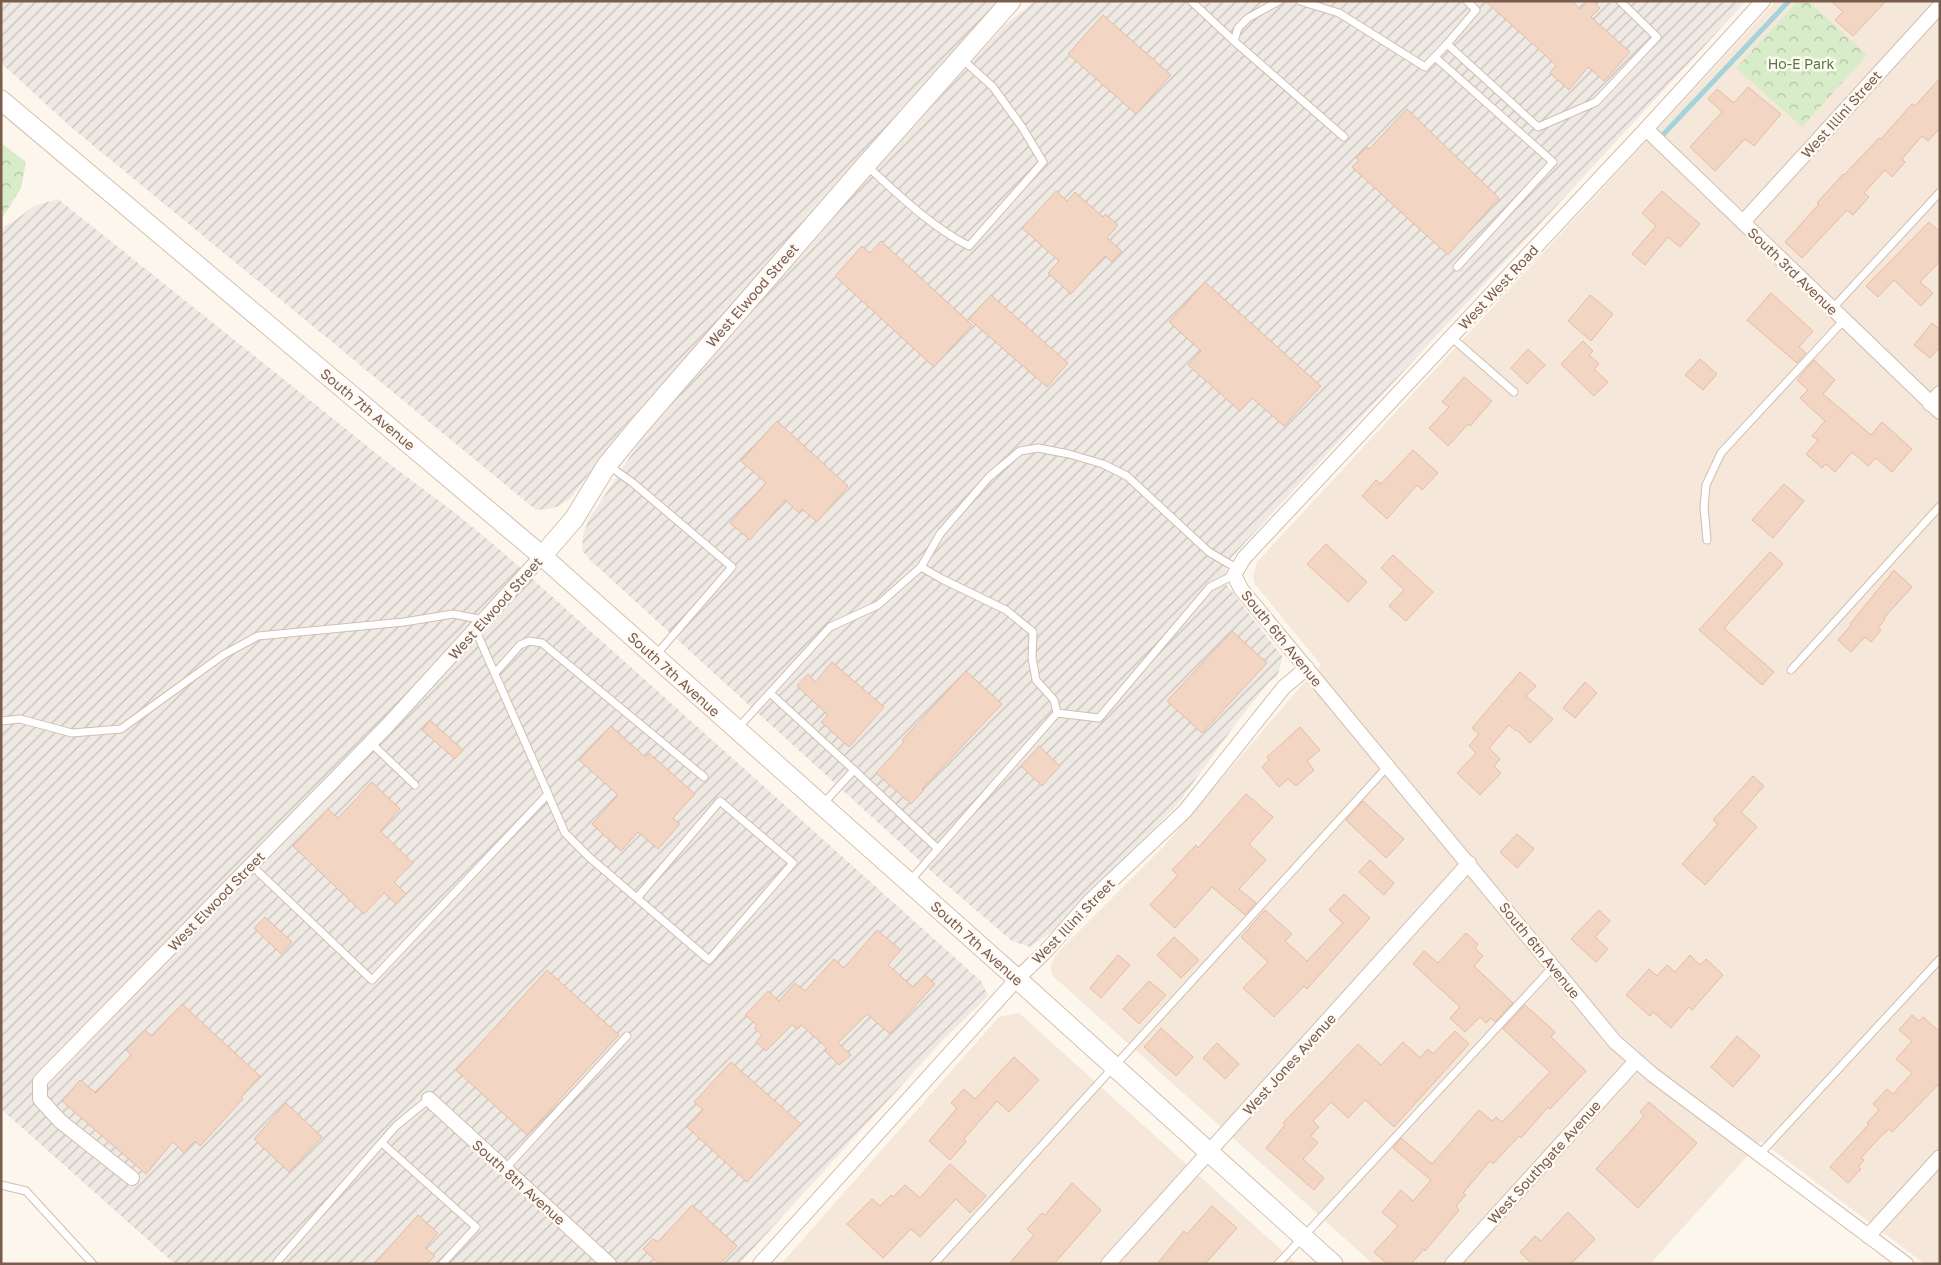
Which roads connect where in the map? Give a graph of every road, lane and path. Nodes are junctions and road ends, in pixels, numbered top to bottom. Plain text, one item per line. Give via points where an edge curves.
1 (1011, 1) edge
2 (1191, 1) edge
3 (1279, 1) edge
4 (1300, 1) edge
5 (1467, 1) edge
6 (1620, 1) edge
7 (1763, 1) edge
8 (1940, 6) edge
9 (1234, 41) junction
10 (1447, 44) junction
11 (1435, 57) junction
12 (960, 58) junction
13 (1, 100) edge
14 (1646, 129) junction
15 (1344, 137) dead end
16 (866, 164) junction
17 (1940, 192) edge
18 (1743, 222) junction
19 (1458, 267) dead end
20 (1832, 309) junction
21 (1844, 320) junction
22 (1451, 337) junction
23 (1514, 392) dead end
24 (1940, 393) edge
25 (1935, 408) edge
26 (607, 465) junction
27 (1940, 506) edge
28 (1707, 540) dead end
29 (542, 556) junction
30 (921, 567) junction
31 (1236, 572) junction
32 (480, 624) junction
33 (655, 657) junction
34 (1307, 668) junction
35 (1791, 670) dead end
36 (495, 673) junction
37 (770, 693) junction
38 (1057, 713) junction
39 (1, 721) edge
40 (737, 730) junction
41 (371, 743) junction
42 (1388, 766) junction
43 (854, 770) junction
44 (704, 777) dead end
45 (415, 785) dead end
46 (548, 794) junction
47 (822, 805) junction
48 (938, 849) junction
49 (1469, 863) junction
50 (250, 865) junction
51 (909, 882) junction
52 (637, 898) junction
53 (1940, 959) edge
54 (1552, 968) junction
55 (1017, 979) junction
56 (627, 1036) dead end
57 (1636, 1060) junction
58 (1114, 1065) junction
59 (429, 1099) joint
60 (382, 1143) junction
61 (1210, 1153) junction
62 (1759, 1155) junction
63 (1940, 1156) edge
64 (505, 1169) junction
65 (132, 1178) dead end
66 (1, 1185) edge
67 (1868, 1236) junction
68 (1303, 1237) junction
69 (93, 1264) edge
70 (278, 1264) edge
71 (442, 1264) edge
72 (608, 1264) edge
73 (760, 1264) edge
74 (934, 1264) edge
75 (1108, 1264) edge
76 (1278, 1264) edge
77 (1333, 1264) edge
78 (1452, 1264) edge
79 (1906, 1264) edge

1 - 12 main road, West Elwood Street
2 - 9 lane
3 - 9 lane via 1248,18 1238,28
4 - 11 lane via 1340,13 1425,67
5 - 10 lane via 1476,10
6 - 10 lane via 1657,37 1596,102 1538,127
7 - 14 street, West West Road
8 - 18 street, West Illini Street
9 - 15 lane
10 - 11 lane
11 - 19 lane via 1553,162
12 - 16 main road, West Elwood Street
12 - 16 lane via 993,87 1044,162 969,246 949,236
13 - 29 main road, South 7th Avenue
14 - 18 street, South 3rd Avenue
14 - 22 street, West West Road
16 - 26 main road, West Elwood Street
17 - 20 lane
18 - 20 street, South 3rd Avenue
20 - 21 street, South 3rd Avenue
21 - 25 street, South 3rd Avenue
21 - 28 lane via 1721,453 1706,485
22 - 23 lane
22 - 31 street, West West Road via 1244,558
24 - 25 street
26 - 29 main road, West Elwood Street via 574,519
26 - 33 lane via 732,567
27 - 35 lane
29 - 32 street, West Elwood Street
29 - 33 main road, South 7th Avenue
30 - 31 lane via 940,534 989,477 1020,451 1038,448 1103,464 1127,476 1209,552
30 - 37 lane via 878,605 830,627
30 - 38 lane via 1006,610 1033,632 1032,658 1036,680 1054,700
31 - 34 street, South 6th Avenue via 1241,589
31 - 38 lane via 1210,587 1099,718
32 - 36 lane
32 - 39 lane via 454,614 258,636 223,655 122,730 72,733 20,719
32 - 41 street, West Elwood Street
33 - 40 main road, South 7th Avenue
34 - 42 street, South 6th Avenue
34 - 55 street, West Illini Street via 1284,687 1184,810 1091,900
36 - 44 lane via 520,645 528,641 542,643
36 - 46 lane
37 - 40 lane
37 - 43 lane
38 - 48 lane
40 - 47 main road, South 7th Avenue
41 - 45 lane
41 - 50 street, West Elwood Street
42 - 49 street, South 6th Avenue
42 - 58 lane
43 - 47 lane
43 - 48 lane
46 - 50 lane via 372,980
46 - 52 lane via 565,833
47 - 51 main road, South 7th Avenue
48 - 51 lane
49 - 54 street, South 6th Avenue
49 - 61 street, West Jones Avenue
50 - 65 street, West Elwood Street via 40,1081 40,1099 60,1121
51 - 55 main road, South 7th Avenue
52 - 52 lane via 710,960 793,864 720,801
53 - 62 lane
54 - 57 street, South 6th Avenue via 1615,1042
54 - 68 lane
55 - 58 main road, South 7th Avenue
55 - 73 street, West Illini Street
56 - 64 lane
57 - 62 street, South 6th Avenue
57 - 78 street, West Southgate Avenue
58 - 61 main road, South 7th Avenue
58 - 74 lane
59 - 60 lane via 396,1126
59 - 64 street, South 8th Avenue
60 - 70 lane
60 - 71 lane via 476,1228
61 - 68 main road, South 7th Avenue
61 - 75 street, West Jones Avenue
62 - 67 street, South 6th Avenue
63 - 67 street
64 - 72 street, South 8th Avenue
66 - 69 lane via 26,1191
67 - 79 street, South 6th Avenue
68 - 76 lane
68 - 77 main road, South 7th Avenue

